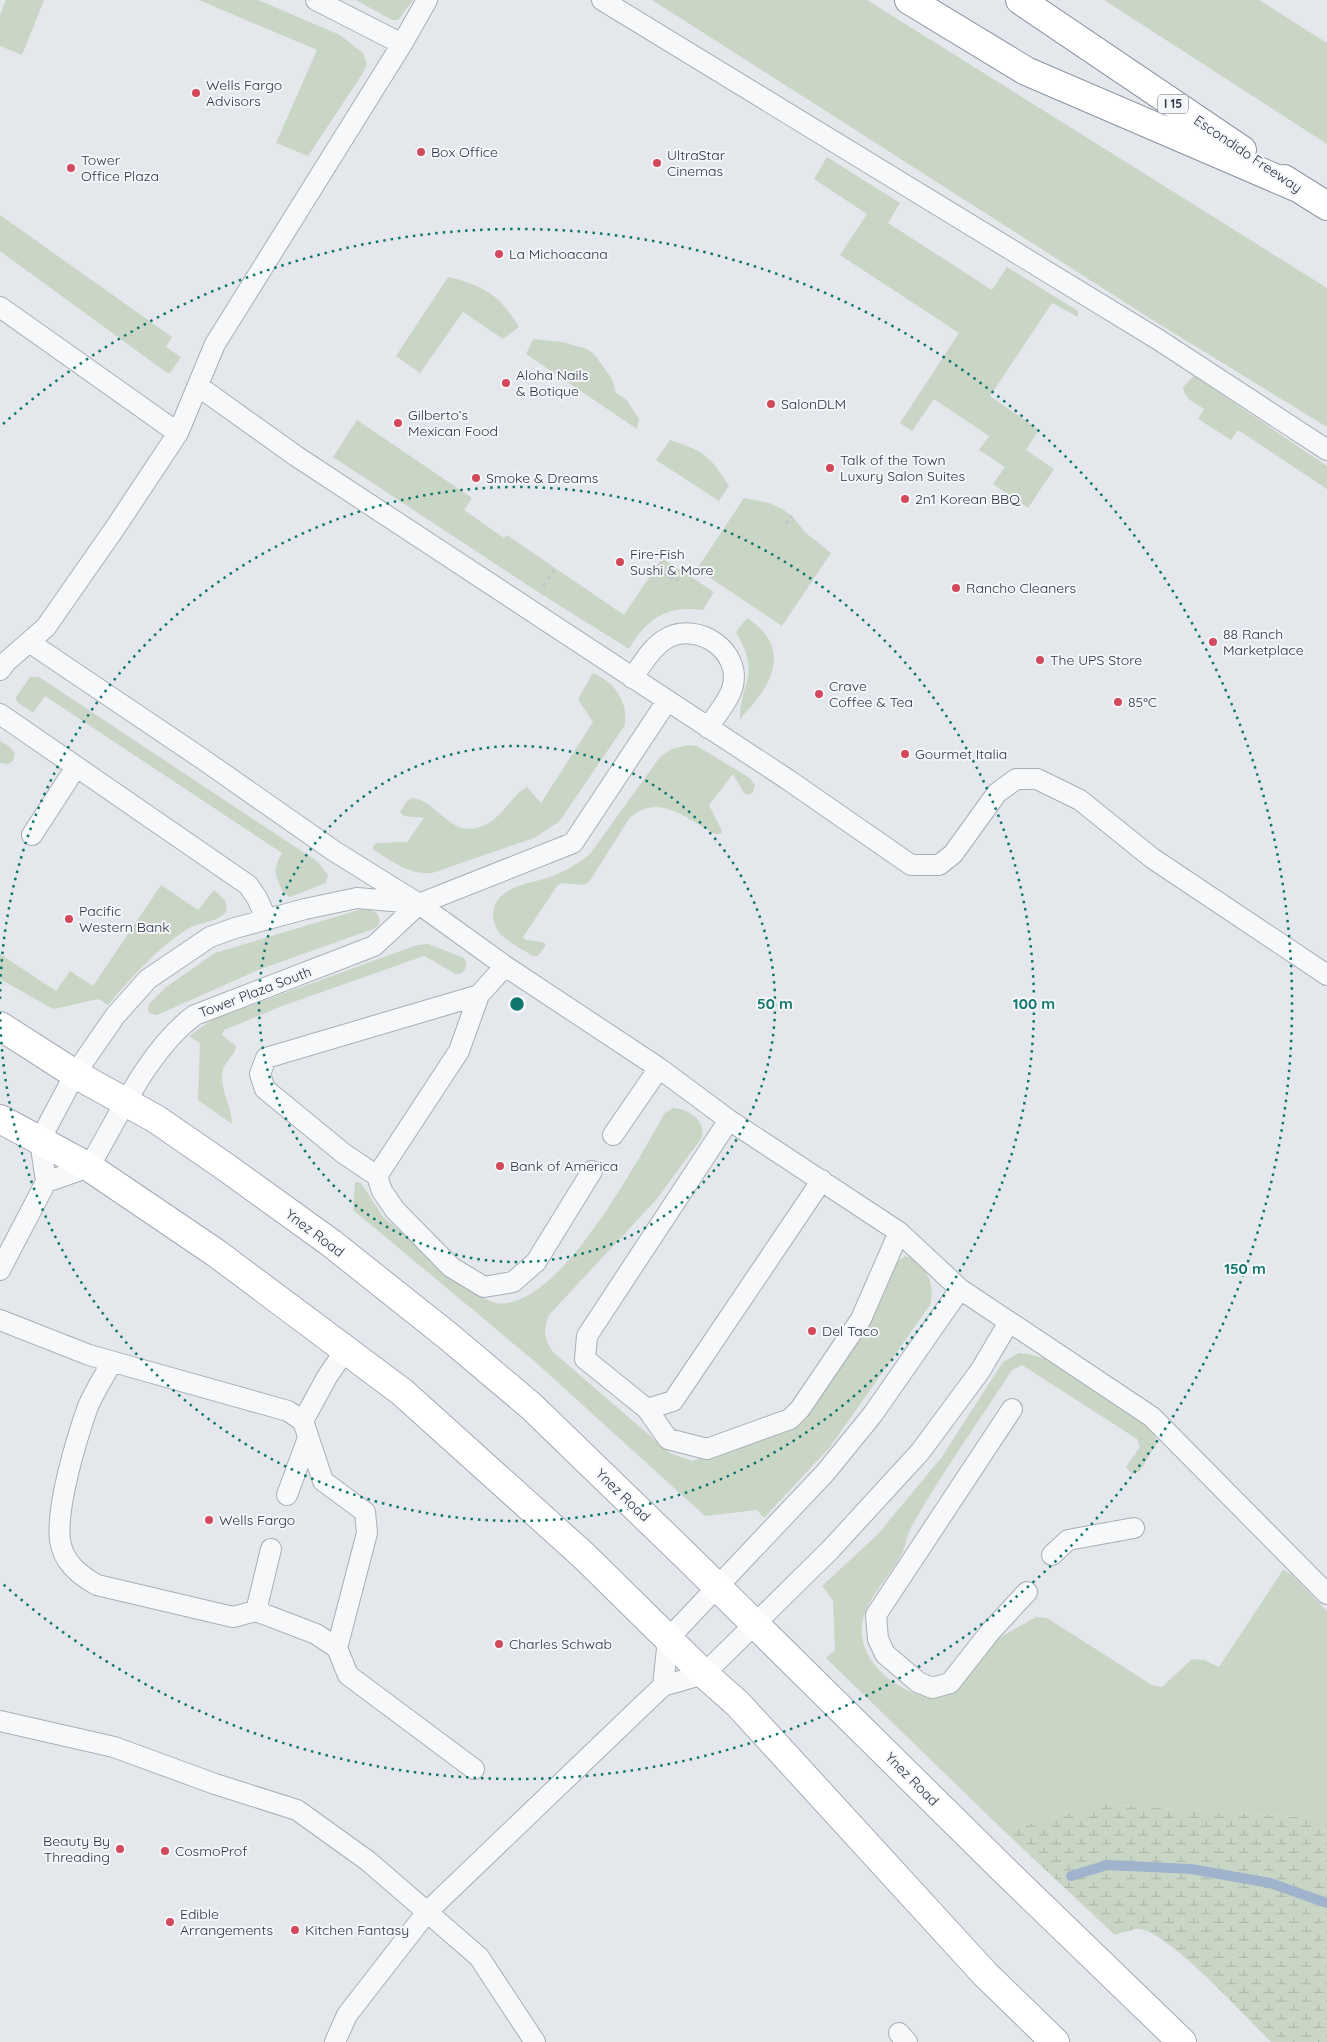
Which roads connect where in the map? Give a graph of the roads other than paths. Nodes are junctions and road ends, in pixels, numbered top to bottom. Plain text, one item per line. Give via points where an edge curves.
1 (316, 0) edge
2 (427, 0) edge
3 (602, 0) edge
4 (909, 0) edge
5 (1020, 0) edge
6 (402, 44) junction
7 (1298, 188) junction
8 (1327, 206) edge
9 (0, 307) edge
10 (198, 386) junction
11 (178, 433) junction
12 (1327, 450) edge
13 (29, 642) junction
14 (0, 670) edge
15 (632, 678) junction
16 (668, 701) junction
17 (0, 714) edge
18 (708, 728) junction
19 (76, 767) junction
20 (32, 835) dead end
21 (362, 870) junction
22 (358, 898) junction
23 (419, 904) junction
24 (267, 920) junction
25 (505, 966) junction
26 (1327, 975) edge
27 (479, 995) junction
28 (0, 1026) edge
29 (659, 1068) junction
30 (75, 1074) junction
31 (127, 1103) junction
32 (0, 1119) edge
33 (729, 1120) junction
34 (614, 1135) dead end
35 (40, 1140) junction
36 (89, 1167) junction
37 (592, 1171) dead end
38 (377, 1176) junction
39 (822, 1180) junction
40 (46, 1182) junction
41 (900, 1232) junction
42 (0, 1270) edge
43 (960, 1289) junction
44 (0, 1320) edge
45 (1009, 1322) junction
46 (346, 1349) junction
47 (112, 1362) junction
48 (1012, 1409) dead end
49 (647, 1410) junction
50 (305, 1430) junction
51 (287, 1495) dead end
52 (1134, 1528) dead end
53 (271, 1549) dead end
54 (1052, 1555) dead end
55 (718, 1588) junction
56 (1028, 1592) dead end
57 (1327, 1594) edge
58 (256, 1611) junction
59 (754, 1623) junction
60 (668, 1639) junction
61 (337, 1648) junction
62 (704, 1674) junction
63 (663, 1686) junction
64 (0, 1721) edge
65 (474, 1769) dead end
66 (427, 1912) junction
67 (335, 2042) edge
68 (535, 2042) edge
69 (1055, 2042) edge
70 (1182, 2042) edge

1 - 6 lane
2 - 6 lane
3 - 12 lane via 1159,340
4 - 7 main road via 1026,70
5 - 7 main road, Escondido Freeway / I 15
6 - 10 lane via 215,344
7 - 8 main road, Escondido Freeway / I 15
9 - 11 lane
10 - 11 lane
10 - 15 lane via 296,456
11 - 13 lane via 46,627
13 - 14 lane
13 - 21 lane
15 - 16 lane
15 - 18 lane via 653,649 678,634 694,633 721,646 730,659 734,674 732,689
16 - 18 lane
16 - 23 lane via 573,843
17 - 19 lane
18 - 26 lane via 853,822 911,865 939,865 952,854 997,793 1016,779 1037,779 1080,800 1152,858
19 - 20 lane
19 - 24 lane via 248,885
21 - 22 lane via 363,883
21 - 23 lane
22 - 23 lane
22 - 24 lane
23 - 25 lane
23 - 31 lane, Tower Plaza South via 374,946 195,1015 177,1028 158,1050
24 - 30 lane via 210,937 148,979 115,1016
25 - 27 lane
25 - 29 lane
27 - 38 lane via 460,1051
27 - 38 lane via 266,1058 260,1074 265,1089 343,1154
28 - 30 main road, Ynez Road
29 - 33 lane
29 - 34 lane
30 - 31 main road, Ynez Road
30 - 35 lane
31 - 36 lane, Tower Plaza South
31 - 55 main road, Ynez Road via 178,1134 323,1237 448,1336 531,1406
32 - 35 main road
33 - 39 lane
33 - 49 lane via 587,1336 585,1360
35 - 36 main road
35 - 40 lane
36 - 40 lane
36 - 46 main road via 216,1253
37 - 38 lane via 536,1262 513,1282 484,1287 451,1267 395,1210 382,1191
39 - 41 lane
39 - 49 lane via 673,1401
40 - 42 lane
41 - 43 lane
41 - 49 lane via 861,1319 790,1419 707,1448 668,1439
43 - 45 lane
43 - 55 lane via 872,1414 825,1473
44 - 47 lane
45 - 57 lane via 1152,1417
45 - 59 lane via 980,1371 920,1452 831,1549
46 - 50 lane via 327,1377
46 - 60 main road via 402,1392 482,1463
47 - 50 lane via 288,1411
47 - 58 lane via 88,1408 67,1480 60,1540 67,1559 78,1574 97,1585 233,1617
48 - 56 lane via 876,1615 878,1639 885,1654 918,1682 932,1688 950,1683 990,1632
50 - 51 lane
50 - 61 lane via 324,1481 364,1512 368,1533
52 - 54 lane via 1068,1540
53 - 58 lane
55 - 59 main road, Ynez Road
55 - 60 lane
58 - 61 lane via 316,1634
59 - 62 lane
59 - 70 main road, Ynez Road
60 - 62 main road
60 - 63 lane
61 - 65 lane via 348,1675
62 - 63 lane
62 - 69 main road via 738,1704 985,1974
63 - 66 lane
64 - 66 lane via 114,1747 297,1810 368,1861
66 - 67 lane via 347,2015
66 - 68 lane via 479,1957

